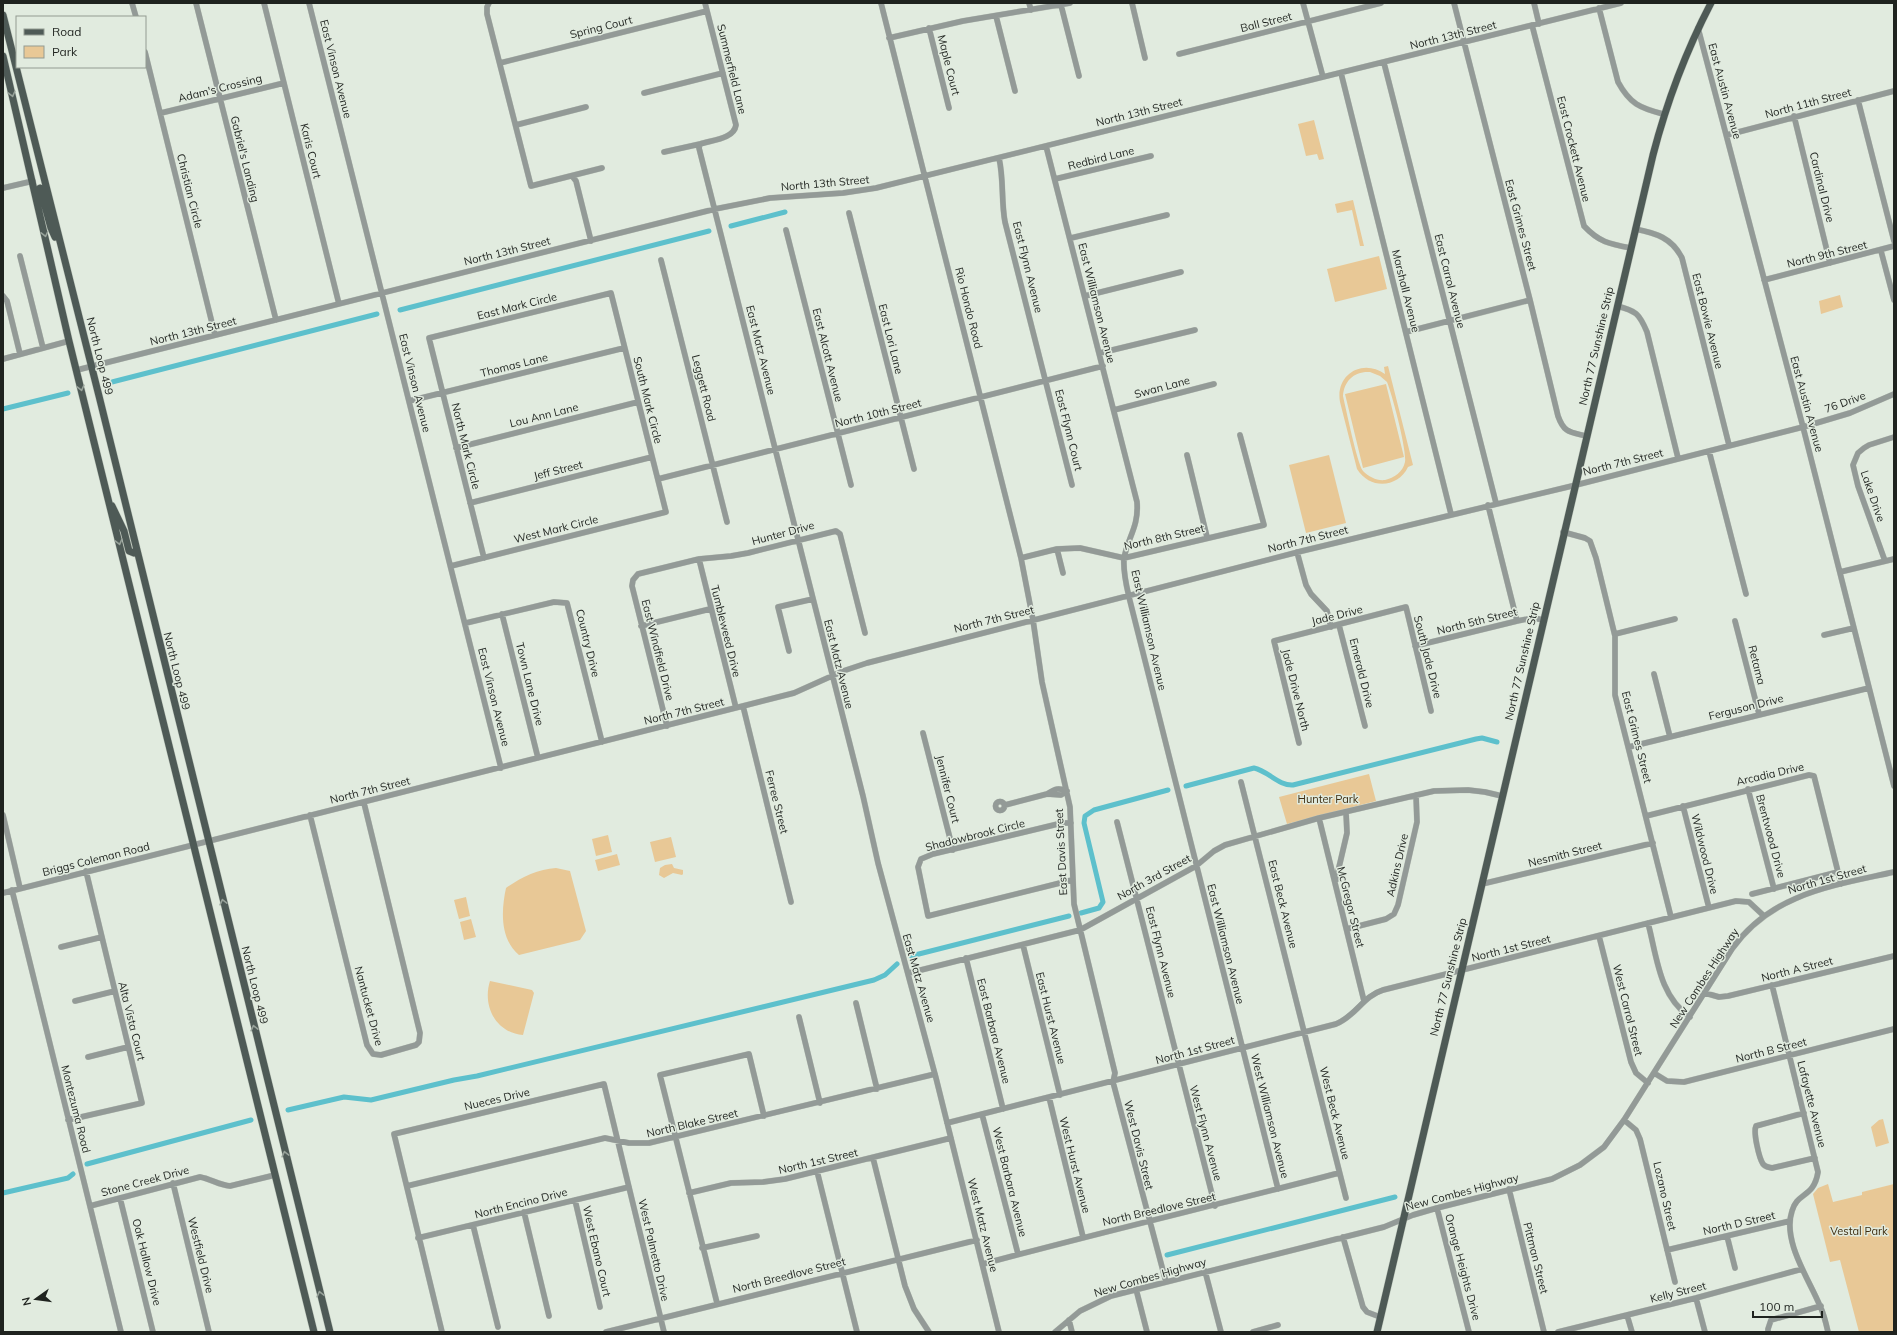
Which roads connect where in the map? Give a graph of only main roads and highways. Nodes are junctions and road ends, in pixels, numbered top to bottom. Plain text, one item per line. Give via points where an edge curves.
1 (1711, 3) edge
2 (3, 15) edge
3 (3, 56) edge
4 (16, 67) edge
5 (16, 68) edge
6 (34, 181) junction
7 (62, 251) junction
8 (109, 501) junction
9 (137, 552) junction
10 (289, 1172) junction
11 (275, 1175) junction
12 (309, 1314) junction
13 (314, 1332) edge
14 (318, 1332) edge
15 (330, 1332) edge
16 (1377, 1332) edge

1 - 16 main road, North 77 Sunshine Strip via 1678,73 1663,114
2 - 4 main road, North Loop 499
3 -> 6 main road
5 - 7 main road, North Loop 499
6 - 7 main road via 38,182 51,228
6 -> 8 main road via 69,341
7 - 9 main road, North Loop 499
8 - 9 main road via 120,521 129,551
8 -> 11 main road
10 -> 9 main road, North Loop 499
10 - 11 main road
15 -> 10 main road, North Loop 499
11 - 12 main road
12 - 13 main road
12 - 14 main road

